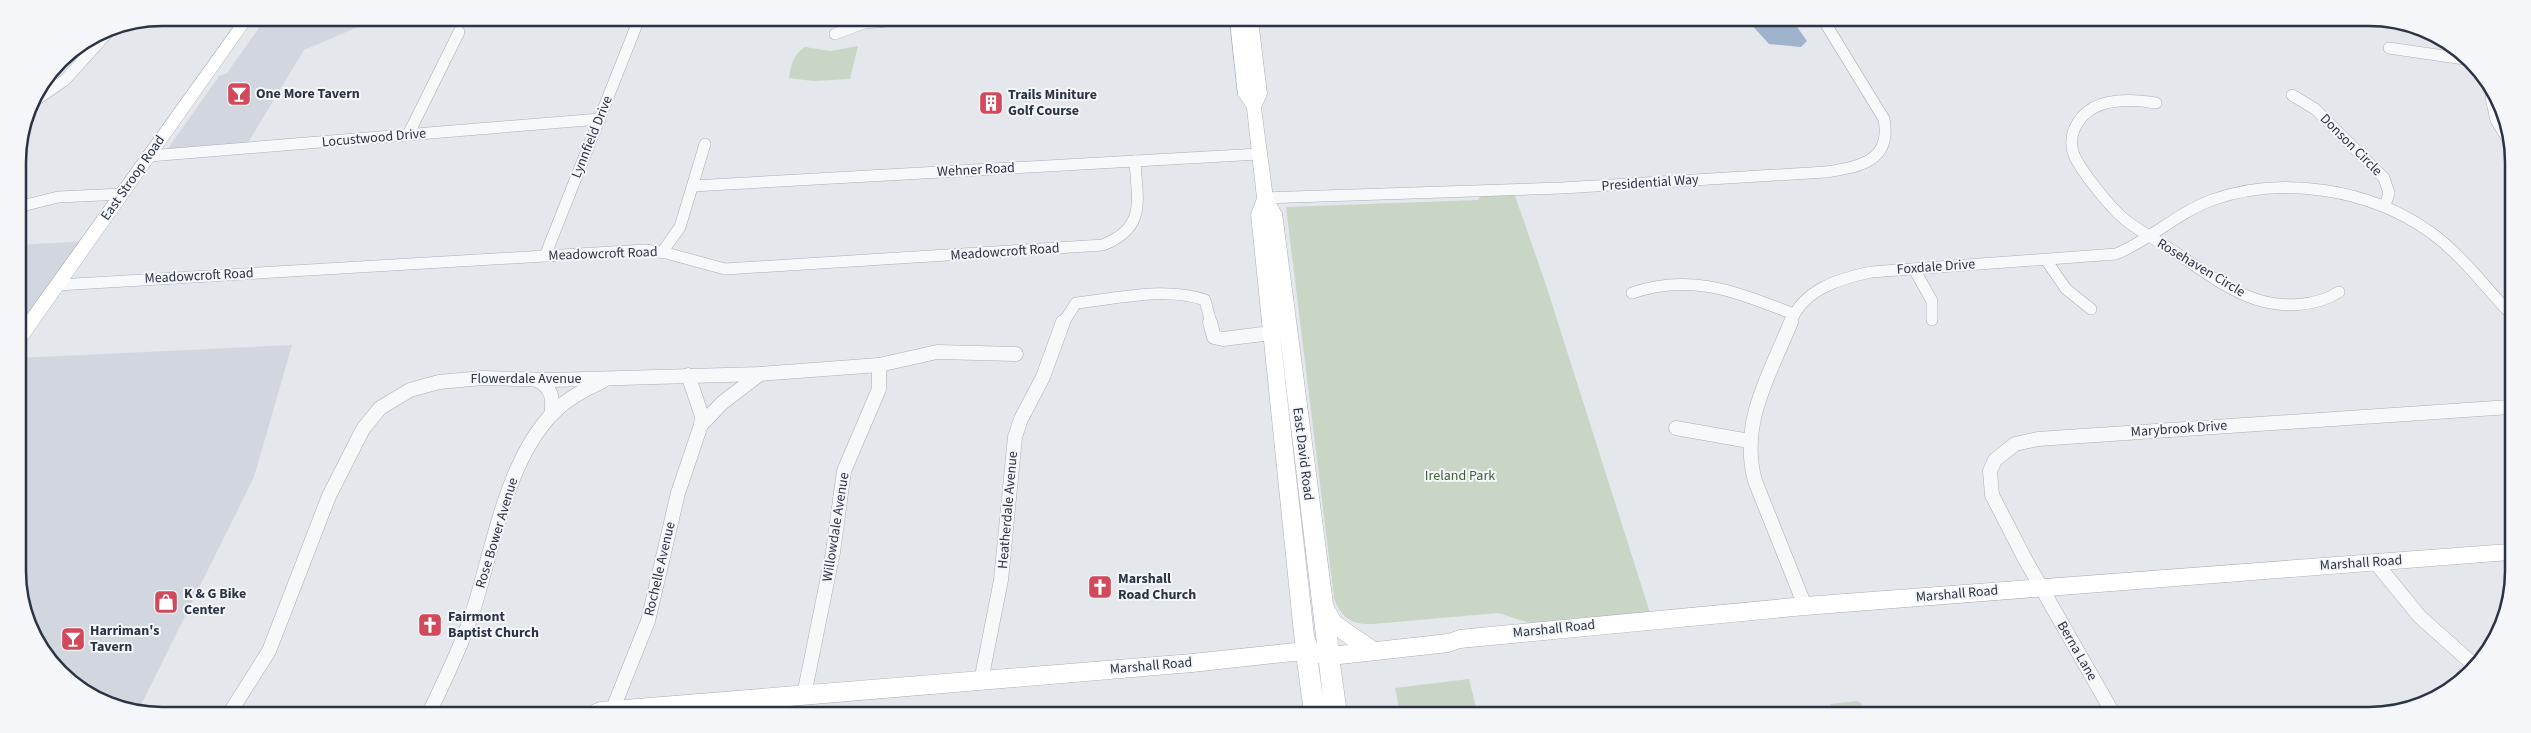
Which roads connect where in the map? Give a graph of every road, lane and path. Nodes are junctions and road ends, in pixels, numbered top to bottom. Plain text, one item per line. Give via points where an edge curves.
1 (241, 26) edge
2 (636, 26) edge
3 (856, 26) edge
4 (1238, 26) edge
5 (1251, 26) edge
6 (1827, 26) edge
7 (459, 32) dead end
8 (836, 34) dead end
9 (101, 41) edge
10 (2389, 48) dead end
11 (2456, 58) edge
12 (2292, 95) dead end
13 (43, 97) edge
14 (2156, 103) dead end
15 (1254, 108) junction
16 (2494, 109) edge
17 (600, 119) junction
18 (2500, 126) edge
19 (408, 135) junction
20 (704, 144) dead end
21 (1259, 154) junction
22 (150, 156) junction
23 (1135, 161) junction
24 (693, 186) junction
25 (123, 194) junction
26 (1265, 198) junction
27 (27, 204) edge
28 (2385, 206) junction
29 (2150, 237) junction
30 (663, 251) junction
31 (545, 256) junction
32 (2046, 260) junction
33 (1914, 269) junction
34 (58, 285) junction
35 (2339, 292) dead end
36 (1632, 293) dead end
37 (2505, 308) edge
38 (2091, 309) dead end
39 (1794, 314) junction
40 (1932, 320) dead end
41 (27, 329) edge
42 (1289, 332) junction
43 (1271, 333) junction
44 (1016, 354) dead end
45 (879, 365) junction
46 (760, 374) junction
47 (688, 375) junction
48 (620, 378) junction
49 (534, 380) junction
50 (2505, 407) edge
51 (550, 415) junction
52 (701, 425) junction
53 (1676, 428) dead end
54 (1749, 441) junction
55 (2505, 552) edge
56 (2375, 562) junction
57 (2041, 587) junction
58 (1322, 605) junction
59 (1805, 606) junction
60 (1373, 651) junction
61 (1306, 653) junction
62 (1328, 654) junction
63 (2470, 662) edge
64 (980, 680) junction
65 (804, 695) junction
66 (762, 705) edge
67 (1314, 706) edge
68 (1335, 706) edge
69 (2109, 706) edge
70 (234, 707) edge
71 (432, 707) edge
72 (608, 707) edge
73 (717, 707) edge

1 - 22 street, East Stroop Road
2 - 17 street, Lynnfield Drive
3 - 8 street
4 - 15 street, East David Road via 1245,95
5 - 15 street, East David Road via 1260,94
6 - 26 street, Presidential Way via 1887,127 1888,136 1882,150 1856,167 1826,172 1562,188
7 - 19 street
9 - 13 street via 72,75
10 - 11 street
12 - 28 street, Donson Circle via 2315,109 2384,178 2389,193
14 - 29 street, Rosehaven Circle via 2131,100 2104,104 2078,120 2071,137 2080,165 2111,207
15 - 21 street, East David Road
16 - 18 street
17 - 19 street, Locustwood Drive
17 - 31 street, Lynnfield Drive
19 - 22 street, Locustwood Drive
20 - 24 street
21 - 23 street, Wehner Road
21 - 26 street, East David Road
22 - 25 street, East Stroop Road
23 - 24 street, Wehner Road
23 - 30 street, Meadowcroft Road via 1136,221 1127,234 1103,245 732,269 700,264
24 - 30 street via 676,235
25 - 27 street via 58,197
25 - 34 street, East Stroop Road
26 - 42 street, East David Road via 1274,213
26 - 43 street, East David Road via 1258,214
28 - 29 street, Foxdale Drive via 2320,191 2244,192 2204,204
28 - 37 street, Foxdale Drive via 2436,236
29 - 32 street, Foxdale Drive via 2116,254
29 - 35 street, Rosehaven Circle via 2242,293 2265,302 2290,304 2325,300
30 - 31 street, Meadowcroft Road
31 - 34 street, Meadowcroft Road
32 - 33 street, Foxdale Drive
32 - 38 street via 2066,289
33 - 39 street, Foxdale Drive via 1871,272 1839,279 1814,292
33 - 40 street via 1932,301
34 - 41 street, East Stroop Road
36 - 39 street via 1662,283 1690,282 1725,290
39 - 54 street, Foxdale Drive via 1753,415
42 - 43 street
42 - 58 street, East David Road
43 - 61 street, East David Road
43 - 64 street, Heatherdale Avenue via 1223,339 1214,337 1205,300 1198,295 1175,294 1076,303 1066,313 1042,380 1015,436 1007,491 1000,591
44 - 45 street, Flowerdale Avenue via 937,352
45 - 46 street, Flowerdale Avenue
45 - 65 street, Willowdale Avenue via 879,389 851,452 843,479 833,552
46 - 47 street, Flowerdale Avenue
46 - 52 street, Rochelle Avenue via 722,403
47 - 48 street, Flowerdale Avenue
47 - 52 street, Rochelle Avenue via 702,416
48 - 49 street, Flowerdale Avenue
48 - 51 street, Rose Bower Avenue via 586,388
49 - 51 street via 542,382 550,391 553,404
49 - 70 street, Flowerdale Avenue via 484,378 439,382 410,390 380,408 363,429 344,463 269,651
50 - 57 street, Marybrook Drive via 2038,439 2015,444 1995,460 1990,482 1996,503
51 - 71 street, Rose Bower Avenue via 512,479 471,617
52 - 72 street, Rochelle Avenue via 678,494 648,621
53 - 54 street
54 - 59 street, Foxdale Drive via 1755,481
55 - 56 street, Marshall Road
56 - 57 street, Marshall Road
56 - 63 street via 2438,636
57 - 59 street, Marshall Road
57 - 69 street, Berna Lane
58 - 60 street via 1333,623
58 - 62 street, East David Road
59 - 60 street, Marshall Road via 1617,622
60 - 62 street, Marshall Road
61 - 62 street, Marshall Road
61 - 64 street, Marshall Road
61 - 67 street, East David Road
62 - 68 street, East David Road
64 - 65 street, Marshall Road
65 - 66 street, Marshall Road
66 - 73 street, Marshall Road

